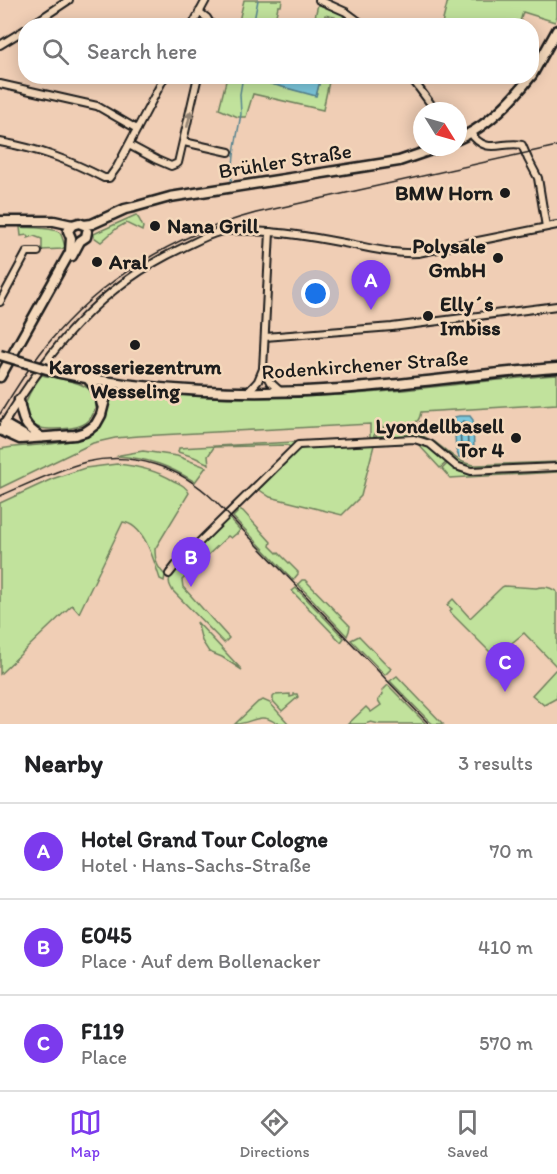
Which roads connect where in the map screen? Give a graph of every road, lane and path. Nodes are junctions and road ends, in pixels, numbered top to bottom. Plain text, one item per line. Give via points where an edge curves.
1 (69, 0) edge
2 (206, 0) edge
3 (319, 0) edge
4 (199, 12) junction
5 (41, 18) edge
6 (196, 18) edge
7 (207, 18) edge
8 (354, 18) edge
9 (557, 30) edge
10 (18, 33) edge
11 (0, 45) edge
12 (539, 62) edge
13 (0, 84) edge
14 (161, 84) edge
15 (196, 84) edge
16 (416, 84) edge
17 (524, 84) edge
18 (429, 102) edge
19 (137, 129) junction
20 (470, 132) junction
21 (467, 133) edge
22 (0, 142) edge
23 (184, 142) junction
24 (129, 145) junction
25 (229, 152) dead end
26 (414, 156) edge
27 (0, 221) edge
28 (557, 225) edge
29 (546, 227) junction
30 (85, 228) junction
31 (70, 231) junction
32 (270, 232) junction
33 (80, 241) junction
34 (38, 252) dead end
35 (52, 284) junction
36 (0, 302) edge
37 (557, 306) edge
38 (265, 338) junction
39 (0, 355) edge
40 (557, 368) edge
41 (263, 369) junction
42 (0, 377) edge
43 (88, 379) junction
44 (116, 383) junction
45 (280, 391) junction
46 (249, 392) junction
47 (19, 400) junction
48 (102, 405) junction
49 (2, 428) edge
50 (41, 438) junction
51 (557, 467) edge
52 (169, 574) dead end

1 - 5 street
2 - 4 street
3 - 8 street
4 - 6 street
4 - 7 street
9 - 12 main road
10 - 11 street
13 - 19 street via 97,106
14 - 19 street
23 -> 15 street
16 - 18 street
17 - 20 main road via 492,118
19 - 24 street
20 - 21 main road
20 - 29 street via 480,143 491,147 522,145 538,178
22 - 24 street via 47,153 104,178 109,178
23 - 24 street via 174,166
23 - 25 street
26 - 30 main road, Brühler Straße via 170,197
27 - 31 main road via 54,221
28 - 29 street
29 - 32 street via 403,254
30 - 31 main road via 80,223
30 - 33 main road via 86,237
31 - 33 main road
31 - 35 main road via 70,252
32 - 38 street
32 - 47 street via 220,232 165,256 127,280 96,305 53,350
33 - 35 main road via 70,262
34 - 36 street via 27,252
35 - 42 main road
37 - 38 street
38 - 41 street
39 - 43 main road, Rodenkirchener Straße, bridge
40 - 45 main road, Rodenkirchener Straße
41 - 45 street
41 - 46 street
43 - 44 main road, Rodenkirchener Straße
43 - 48 main road via 99,392
44 - 46 main road, Rodenkirchener Straße
44 - 48 main road
45 - 46 main road, Rodenkirchener Straße
47 - 49 street
47 - 50 main road via 26,425
48 - 50 main road via 96,424 85,432
49 - 50 main road via 28,438
51 - 52 street via 471,471 456,466 430,444 414,439 298,445

